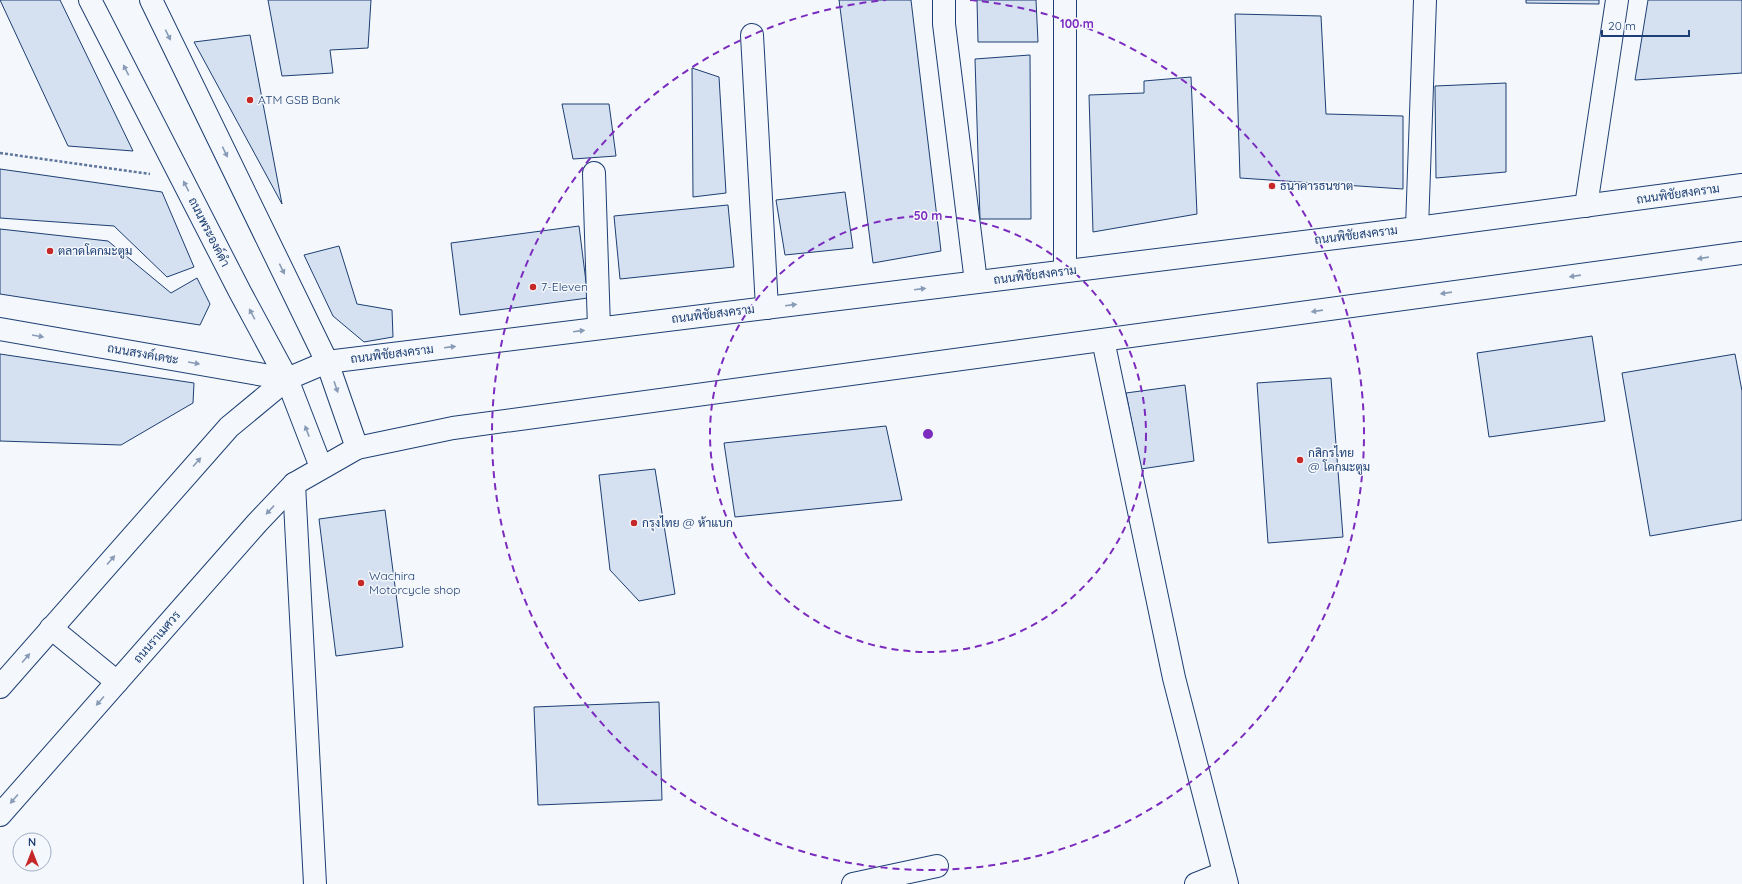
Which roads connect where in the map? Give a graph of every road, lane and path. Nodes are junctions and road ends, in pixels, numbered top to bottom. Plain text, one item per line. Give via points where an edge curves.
1 (90, 0) edge
2 (150, 0) edge
3 (944, 0) edge
4 (1065, 0) edge
5 (1425, 0) edge
6 (1617, 0) edge
7 (752, 35) dead end
8 (0, 153) edge
9 (594, 173) dead end
10 (182, 179) junction
11 (1742, 185) edge
12 (1586, 206) junction
13 (1417, 228) junction
14 (1742, 252) edge
15 (1065, 271) junction
16 (976, 282) junction
17 (767, 308) junction
18 (600, 328) junction
19 (0, 329) edge
20 (1103, 340) junction
21 (328, 362) junction
22 (287, 379) junction
23 (357, 448) junction
24 (321, 468) junction
25 (294, 484) junction
26 (51, 628) junction
27 (117, 682) junction
28 (0, 687) edge
29 (0, 815) edge
30 (937, 866) dead end
31 (1226, 878) edge
32 (315, 884) edge
33 (853, 884) edge
34 (1196, 884) edge

10 -> 1 main road, ถนนพระองค์ดำ
2 -> 21 main road
3 - 16 main road via 944,24
4 - 15 main road
5 - 13 main road
6 - 12 main road
7 - 17 main road
8 - 10 path
9 - 18 main road
22 -> 10 main road, ถนนพระองค์ดำ
11 - 12 main road, ถนนพิชัยสงคราม
12 - 13 main road, ถนนพิชัยสงคราม
13 - 15 main road, ถนนพิชัยสงคราม
14 -> 20 main road
15 - 16 main road, ถนนพิชัยสงคราม
17 -> 16 main road, ถนนพิชัยสงคราม
17 - 18 main road, ถนนพิชัยสงคราม
21 -> 18 main road, ถนนพิชัยสงคราม
19 -> 22 main road, ถนนสรงค์เดชะ
20 - 23 main road via 453,428
20 - 31 main road via 1174,678
21 - 22 main road, ถนนพิชัยสงคราม
21 -> 23 main road
24 -> 22 main road, ถนนพระองค์ดำ
26 -> 22 main road via 229,427
23 - 24 main road, ถนนราเมศวร
24 - 25 main road, ถนนราเมศวร
25 -> 27 main road, ถนนราเมศวร
25 - 32 main road
26 - 27 main road
28 -> 26 main road
27 -> 29 main road, ถนนราเมศวร
30 - 33 main road
31 - 34 main road

